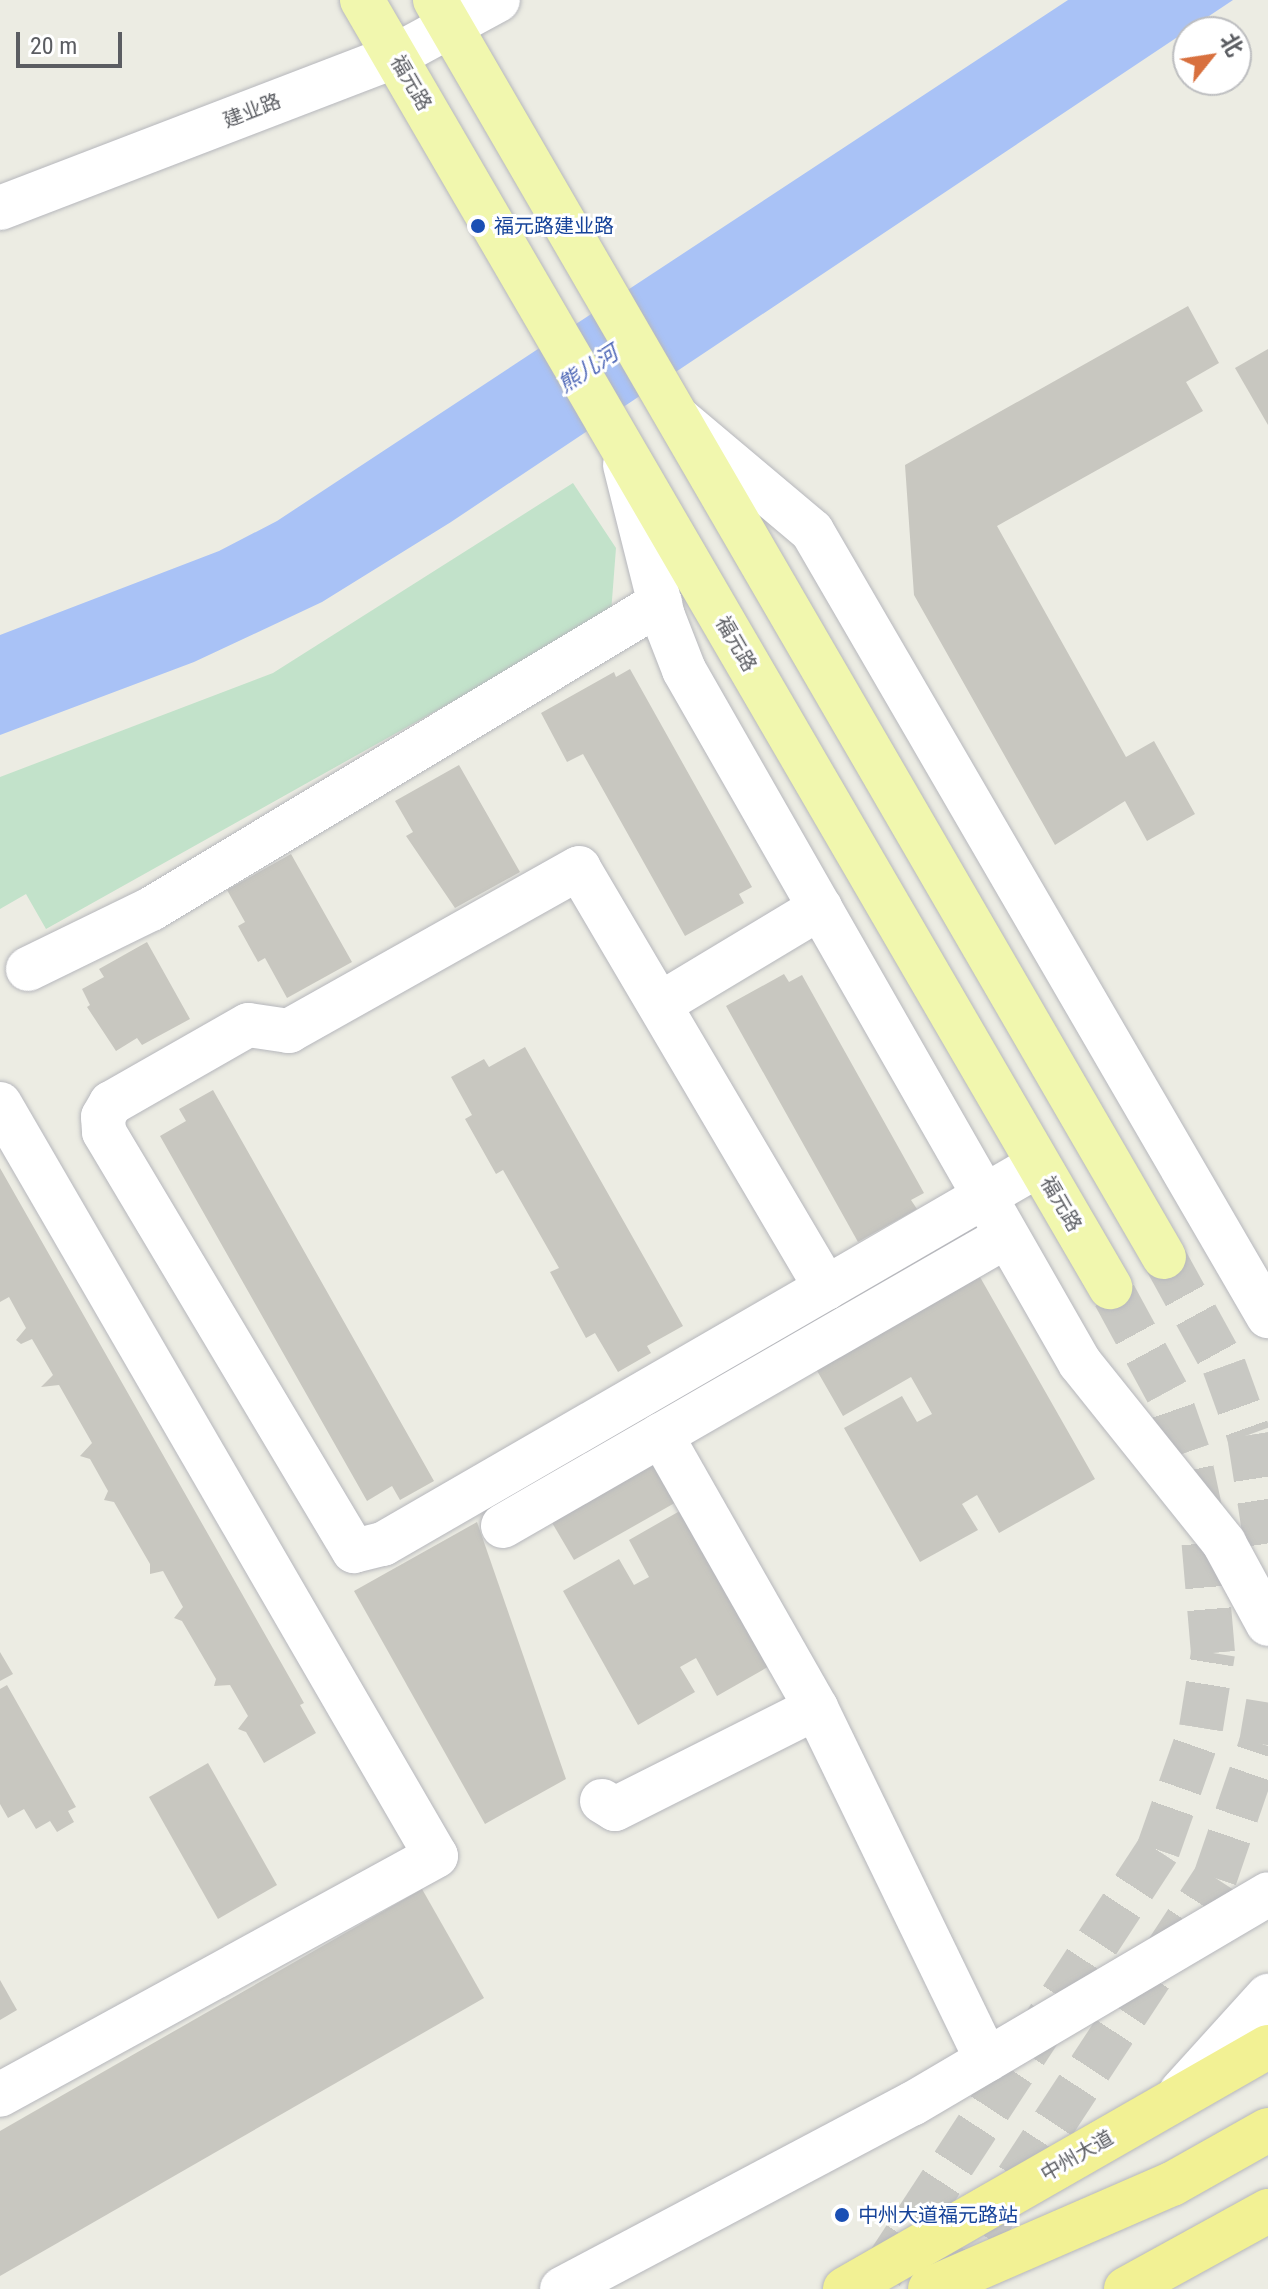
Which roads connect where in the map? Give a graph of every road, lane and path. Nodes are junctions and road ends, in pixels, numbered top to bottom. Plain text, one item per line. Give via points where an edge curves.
1 (362, 0) edge
2 (498, 0) edge
3 (444, 14) edge
4 (395, 56) junction
5 (0, 208) edge
6 (671, 407) junction
7 (614, 434) junction
8 (660, 603) junction
9 (820, 908) junction
10 (28, 969) dead end
11 (660, 1004) junction
12 (0, 1104) edge
13 (1038, 1165) junction
14 (984, 1196) junction
15 (1007, 1236) junction
16 (1164, 1257) tunnel mouth
17 (1110, 1287) tunnel mouth
18 (826, 1288) junction
19 (1268, 1316) edge
20 (661, 1435) junction
21 (503, 1526) dead end
22 (1268, 1624) edge
23 (816, 1708) junction
24 (602, 1801) dead end
25 (1268, 1894) edge
26 (1268, 1996) edge
27 (1268, 2047) edge
28 (987, 2060) junction
29 (0, 2095) edge
30 (1173, 2101) junction
31 (1268, 2130) edge
32 (1268, 2211) edge
33 (562, 2289) edge
34 (845, 2289) edge
35 (930, 2289) edge
36 (1126, 2289) edge

1 - 4 main road, 福元路
2 - 3 street, 建业路
3 - 4 street, 建业路
3 - 6 main road
4 - 5 street, 建业路
4 - 7 main road, 福元路
6 - 16 main road
6 - 19 street via 812,531
7 - 8 street
7 - 13 main road, 福元路
8 - 9 street via 684,670
8 - 10 street via 151,909
9 - 11 street
9 - 14 street
11 - 18 street
11 - 18 street via 579,868 289,1031 248,1025 111,1103 103,1117 104,1132 354,1551 383,1544
12 - 29 street via 436,1856
13 - 14 street
13 - 17 main road, 福元路
14 - 15 street
14 - 18 street
15 - 20 street
15 - 22 street via 1080,1363 1224,1543
20 - 21 street
20 - 23 street
23 - 24 street via 615,1809
23 - 28 street
25 - 28 street
26 - 30 street
27 - 30 highway, 中州大道
28 - 33 street
30 - 34 highway, 中州大道
31 - 35 highway via 1172,2184
32 - 36 highway

